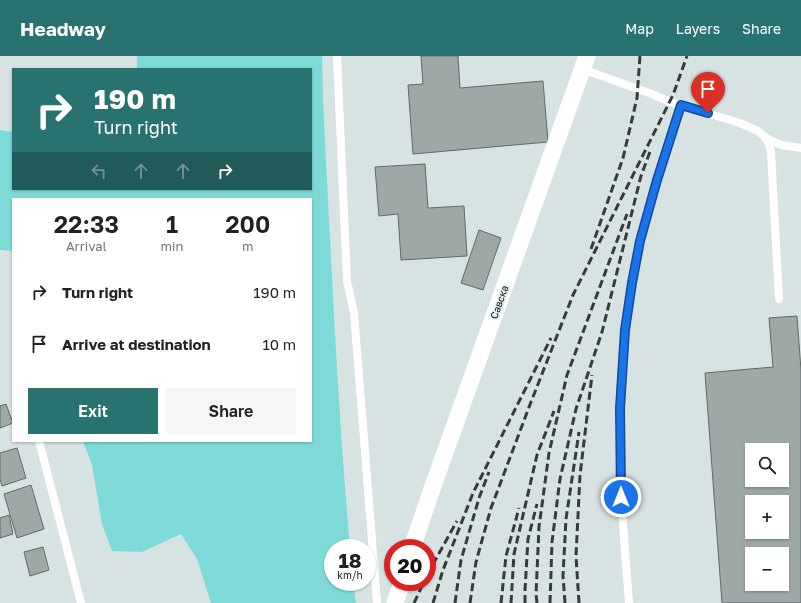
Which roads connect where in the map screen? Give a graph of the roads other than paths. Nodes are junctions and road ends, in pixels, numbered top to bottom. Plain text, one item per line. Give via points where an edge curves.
1 (337, 56) edge
2 (584, 62) edge
3 (681, 105) junction
4 (765, 137) junction
5 (801, 148) edge
6 (779, 299) dead end
7 (39, 442) edge
8 (415, 539) edge
9 (399, 591) edge
10 (81, 603) edge
11 (377, 603) edge
12 (395, 603) edge
13 (629, 603) edge

1 - 11 lane via 347,281 354,313
2 - 3 lane
2 - 8 street, Савска
3 - 4 lane via 735,121
3 - 13 lane via 640,241 625,330 620,408 621,497
4 - 5 lane via 781,145
4 - 6 lane via 771,152
7 - 10 lane
9 - 12 street

